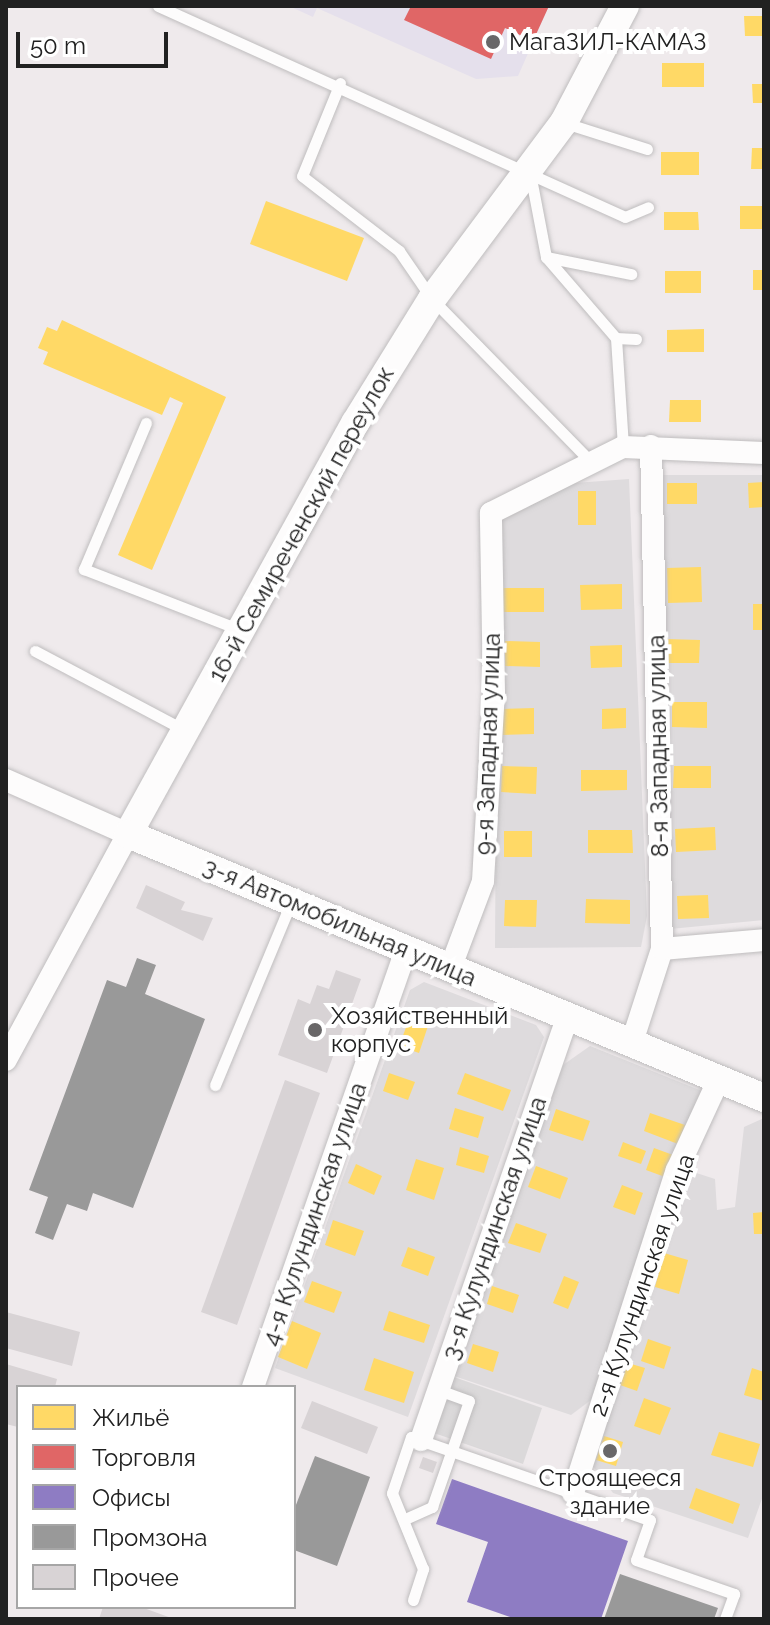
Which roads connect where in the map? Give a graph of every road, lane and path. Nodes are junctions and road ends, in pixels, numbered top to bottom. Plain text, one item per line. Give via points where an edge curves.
1 (158, 6) edge
2 (625, 6) edge
3 (340, 83) junction
4 (564, 122) junction
5 (647, 149) dead end
6 (530, 172) junction
7 (648, 207) dead end
8 (546, 257) junction
9 (631, 274) dead end
10 (432, 299) junction
11 (616, 338) junction
12 (636, 339) dead end
13 (146, 423) dead end
14 (651, 446) junction
15 (623, 447) junction
16 (764, 453) edge
17 (588, 459) junction
18 (240, 630) junction
19 (35, 651) dead end
20 (184, 730) junction
21 (6, 780) edge
22 (128, 834) junction
23 (291, 902) junction
24 (764, 940) edge
25 (662, 949) junction
26 (406, 950) junction
27 (450, 969) junction
28 (568, 1016) junction
29 (632, 1042) junction
30 (6, 1060) edge
31 (719, 1079) junction
32 (215, 1085) dead end
33 (764, 1098) edge
34 (254, 1385) edge
35 (438, 1390) junction
36 (421, 1440) junction
37 (451, 1451) junction
38 (573, 1493) junction
39 (405, 1519) junction
40 (413, 1600) dead end
41 (725, 1619) edge

1 - 3 lane
2 - 4 street, 16-й Семиреченский переулок
3 - 6 lane
3 - 10 lane via 302,176 399,251
4 - 5 lane
4 - 6 street, 16-й Семиреченский переулок
6 - 7 lane via 625,217
6 - 8 lane
6 - 10 street, 16-й Семиреченский переулок
8 - 9 lane
8 - 11 lane
10 - 17 lane
10 - 18 street, 16-й Семиреченский переулок
11 - 12 lane
11 - 15 lane
13 - 18 lane via 84,569
14 - 15 street
14 - 16 street
14 - 25 street, 8-я Западная улица
15 - 17 street
17 - 27 street, 9-я Западная улица via 491,513 494,693 483,881
18 - 20 street, 16-й Семиреченский переулок
19 - 20 lane
20 - 22 street, 16-й Семиреченский переулок
21 - 22 street, 3-я Автомобильная улица
22 - 23 street, 3-я Автомобильная улица
22 - 30 street, 16-й Семиреченский переулок
23 - 26 street, 3-я Автомобильная улица
23 - 32 lane
24 - 25 street
25 - 29 street, 8-я Западная улица
26 - 27 street, 3-я Автомобильная улица
26 - 34 street, 4-я Кулундинская улица
27 - 28 street, 3-я Автомобильная улица
28 - 29 street, 3-я Автомобильная улица
28 - 35 street, 3-я Кулундинская улица
29 - 31 street, 3-я Автомобильная улица
31 - 33 street, 3-я Автомобильная улица
31 - 38 street, 2-я Кулундинская улица via 677,1170
35 - 36 street, 3-я Кулундинская улица
35 - 37 lane via 469,1401
36 - 37 lane
36 - 39 lane via 411,1437 392,1493
37 - 38 lane
37 - 39 lane via 432,1507
38 - 41 lane via 650,1520 636,1560 734,1594
39 - 40 lane via 423,1569

